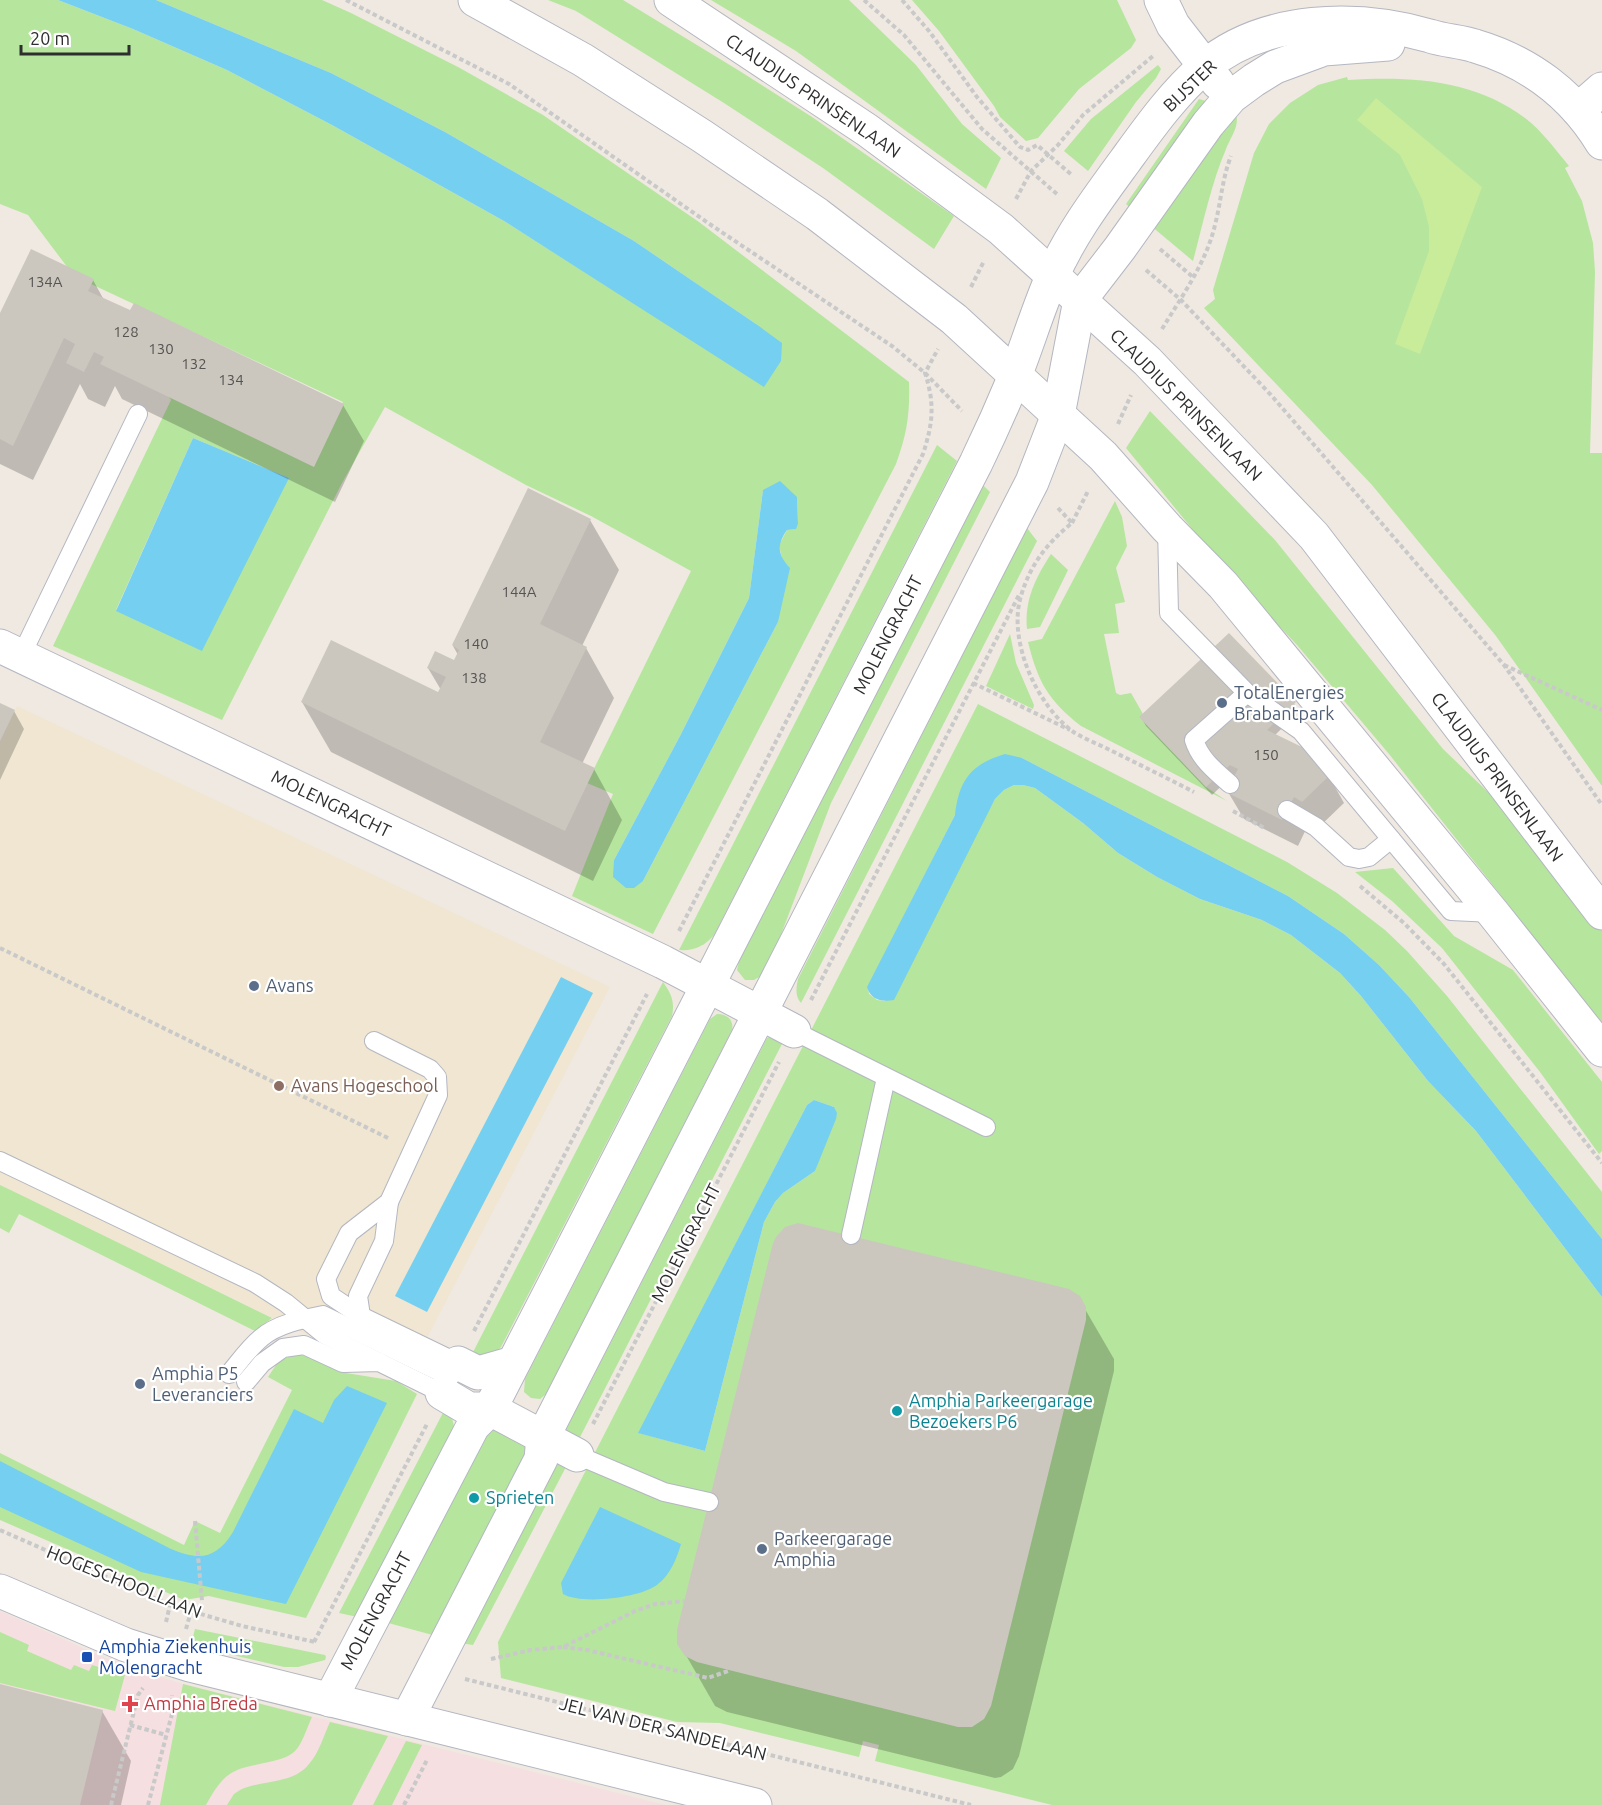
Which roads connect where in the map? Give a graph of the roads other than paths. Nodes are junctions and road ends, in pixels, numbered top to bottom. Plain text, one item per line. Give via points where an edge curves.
1 (475, 0) edge
2 (671, 0) edge
3 (1161, 0) edge
4 (1441, 39) junction
5 (1204, 67) junction
6 (1602, 89) edge
7 (1231, 97) junction
8 (1578, 110) junction
9 (1602, 143) edge
10 (1052, 276) junction
11 (1080, 300) junction
12 (1015, 375) junction
13 (138, 414) dead end
14 (1058, 415) junction
15 (1167, 528) junction
16 (10, 651) edge
17 (1247, 693) junction
18 (1230, 784) dead end
19 (1287, 810) dead end
20 (1391, 839) junction
21 (1493, 913) junction
22 (1602, 913) edge
23 (708, 986) junction
24 (760, 1014) junction
25 (794, 1031) joint
26 (374, 1041) dead end
27 (1602, 1050) edge
28 (886, 1078) junction
29 (986, 1127) dead end
30 (0, 1161) edge
31 (389, 1202) junction
32 (851, 1235) dead end
33 (361, 1316) junction
34 (305, 1318) junction
35 (379, 1362) junction
36 (513, 1363) junction
37 (229, 1374) dead end
38 (246, 1382) dead end
39 (464, 1396) junction
40 (543, 1437) junction
41 (578, 1455) joint
42 (709, 1502) dead end
43 (0, 1591) edge
44 (330, 1700) junction
45 (407, 1719) junction
46 (755, 1805) edge

1 - 12 street via 583,60 817,214 954,319
2 - 10 street, CLAUDIUS PRINSENLAAN via 867,130 1001,229
3 - 5 street via 1180,36
4 - 5 street, BIJSTER via 1378,26 1300,25 1247,42
4 - 7 street, BIJSTER via 1324,49 1275,67
4 - 8 street, BIJSTER via 1476,46 1518,63 1554,86
5 - 7 street
5 - 10 street, BIJSTER via 1150,126 1084,218
6 - 8 street
7 - 11 street, BIJSTER via 1208,124 1136,245
8 - 9 street, BIJSTER
10 - 11 street, CLAUDIUS PRINSENLAAN
10 - 12 street, MOLENGRACHT
11 - 14 street
11 - 22 street, CLAUDIUS PRINSENLAAN via 1147,361 1314,537
12 - 14 street
12 - 23 street, MOLENGRACHT via 976,463
13 - 16 lane
14 - 15 street via 1103,456
14 - 24 street via 1032,482
15 - 17 lane via 1169,613
15 - 21 street via 1222,585
16 - 23 street, MOLENGRACHT
17 - 18 lane via 1194,740 1206,762
17 - 20 lane via 1301,730
19 - 20 lane via 1316,827 1349,857 1369,857
20 - 21 lane via 1451,912
21 - 27 street
23 - 24 street, MOLENGRACHT
23 - 36 street, MOLENGRACHT
24 - 25 street, MOLENGRACHT
24 - 40 street
25 - 28 lane, MOLENGRACHT
26 - 31 lane via 430,1068 438,1077 438,1095
28 - 29 lane, MOLENGRACHT
28 - 32 lane
30 - 34 lane via 255,1283
31 - 33 lane via 384,1241 358,1296
31 - 33 lane via 349,1233 326,1279 331,1296
33 - 39 lane
34 - 35 lane via 325,1335
34 - 37 lane via 262,1336
34 - 39 lane via 324,1316
35 - 38 lane via 343,1363 304,1345 283,1348 262,1363
35 - 39 lane
36 - 39 street, MOLENGRACHT
36 - 39 street via 478,1373
39 - 40 street
39 - 44 street, MOLENGRACHT via 355,1652
40 - 41 street
40 - 45 street via 541,1459
41 - 42 lane via 664,1492
43 - 44 street via 126,1645
44 - 45 street
45 - 46 street

